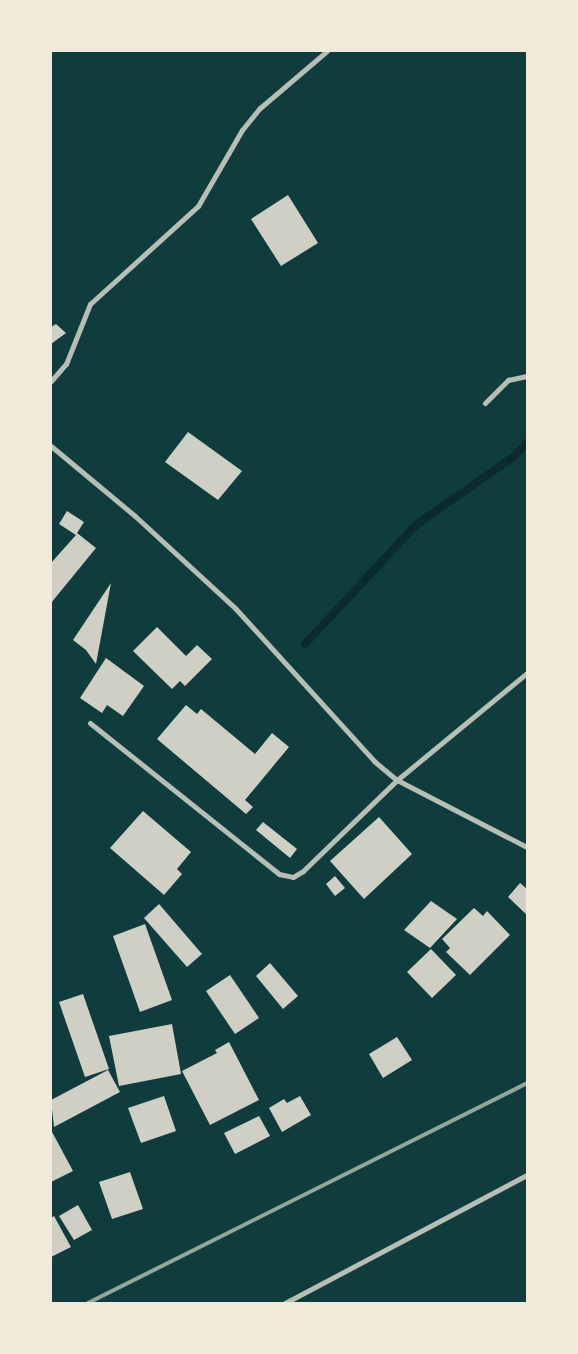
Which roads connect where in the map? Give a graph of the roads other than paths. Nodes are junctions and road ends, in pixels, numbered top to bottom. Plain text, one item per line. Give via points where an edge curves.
1 (327, 51) edge
2 (527, 376) edge
3 (51, 381) edge
4 (484, 403) dead end
5 (51, 446) edge
6 (527, 673) edge
7 (90, 723) dead end
8 (397, 780) junction
9 (527, 847) edge
10 (527, 1175) edge
11 (285, 1303) edge

1 - 3 street via 260,108 242,130 198,206 90,304 66,364
2 - 4 street via 508,380
5 - 8 street via 135,516 235,608 374,761
6 - 8 street
7 - 8 street via 286,878 303,871
8 - 9 street
10 - 11 street

